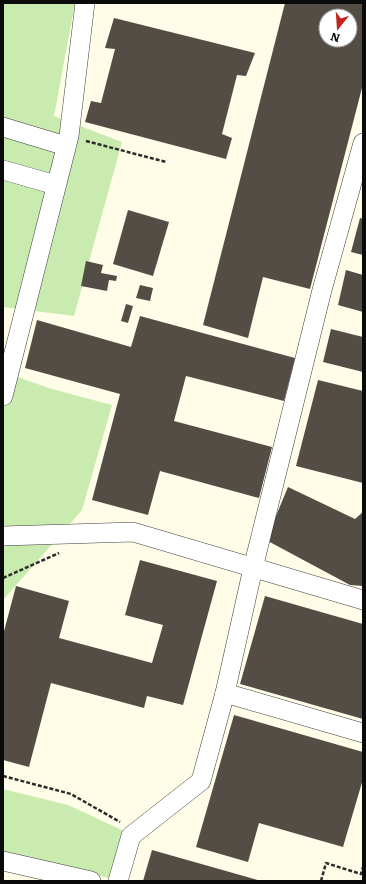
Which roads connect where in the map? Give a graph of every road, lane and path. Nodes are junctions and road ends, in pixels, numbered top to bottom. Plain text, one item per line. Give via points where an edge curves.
1 (85, 3) edge
2 (3, 128) edge
3 (68, 141) junction
4 (363, 143) edge
5 (166, 162) dead end
6 (3, 170) edge
7 (56, 185) junction
8 (3, 396) edge
9 (3, 536) edge
10 (60, 552) dead end
11 (253, 568) junction
12 (3, 578) edge
13 (363, 600) edge
14 (225, 693) junction
15 (363, 733) edge
16 (3, 776) edge
17 (131, 836) junction
18 (3, 861) edge
19 (363, 867) edge
20 (92, 881) edge
21 (118, 881) edge
22 (321, 881) edge

1 - 3 street
2 - 3 street
3 - 5 path
3 - 7 street
4 - 11 street via 322,290
6 - 7 street
7 - 8 street
9 - 11 street via 133,532
10 - 12 path
11 - 13 street
11 - 14 street
14 - 15 street
14 - 17 street via 201,781
16 - 17 path via 71,794 125,825
17 - 21 street
18 - 20 street
19 - 22 path via 361,874 326,863

